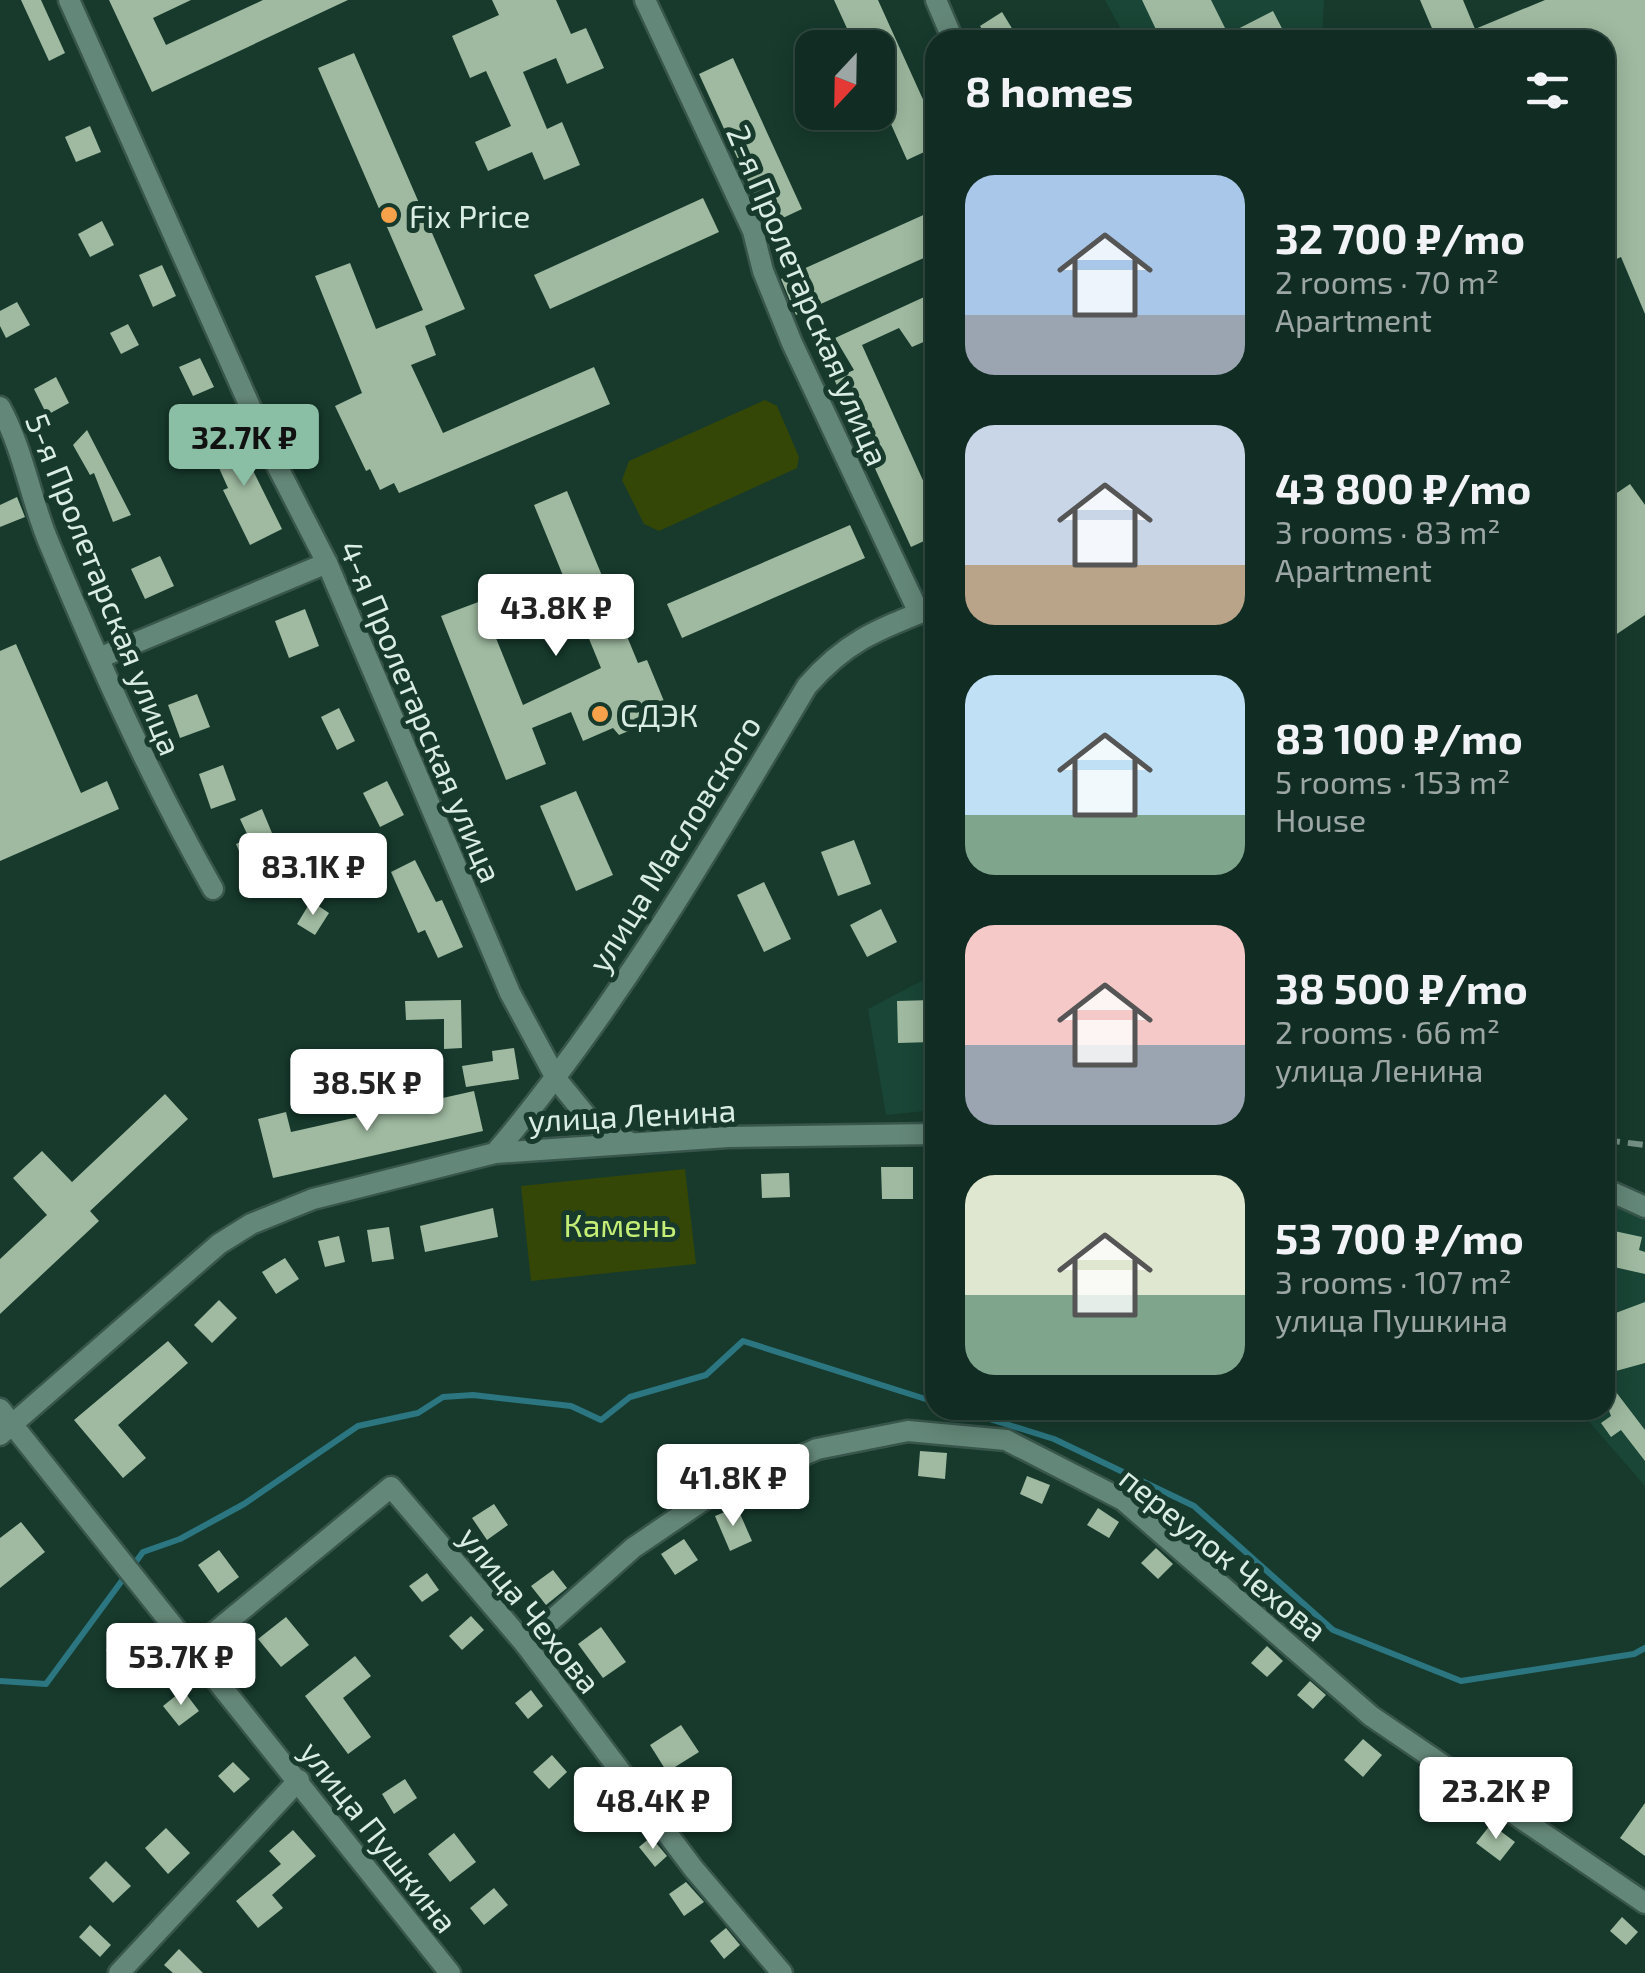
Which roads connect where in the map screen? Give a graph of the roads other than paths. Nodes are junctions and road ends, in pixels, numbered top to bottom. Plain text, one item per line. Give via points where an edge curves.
1 (69, 0) edge
2 (645, 0) edge
3 (936, 0) edge
4 (949, 30) edge
5 (0, 407) edge
6 (327, 563) junction
7 (925, 606) edge
8 (925, 611) edge
9 (99, 658) junction
10 (213, 888) dead end
11 (557, 1080) junction
12 (925, 1134) edge
13 (631, 1144) junction
14 (496, 1153) junction
15 (1615, 1194) edge
16 (1645, 1207) edge
17 (4, 1423) edge
18 (525, 1644) junction
19 (192, 1652) junction
20 (299, 1780) junction
21 (1645, 1902) edge
22 (118, 1973) edge
23 (450, 1973) edge
24 (782, 1973) edge

1 - 6 street, 4-я Пролетарская улица via 273,458
2 - 7 street, 2-я Пролетарская улица via 754,231 762,271 792,344
3 - 4 street
5 - 9 street, 5-я Пролетарская улица
6 - 9 street
6 - 11 street, 4-я Пролетарская улица via 510,993
8 - 11 street, улица Масловского via 835,654 806,686 706,854
9 - 10 street, 5-я Пролетарская улица via 159,794
11 - 13 street, 4-я Пролетарская улица via 593,1124
11 - 14 street, улица Масловского
12 - 13 street, улица Ленина
13 - 14 street, улица Ленина
14 - 17 street, улица Ленина via 313,1199 250,1224
15 - 16 street
17 - 19 street, улица Пушкина
18 - 19 street, улица Чехова via 391,1487
18 - 21 street, переулок Чехова via 633,1548 708,1497 816,1449 908,1431 1006,1440 1122,1500 1371,1716
18 - 24 street, улица Чехова via 693,1868
19 - 20 street, улица Пушкина
20 - 22 street
20 - 23 street, улица Пушкина

